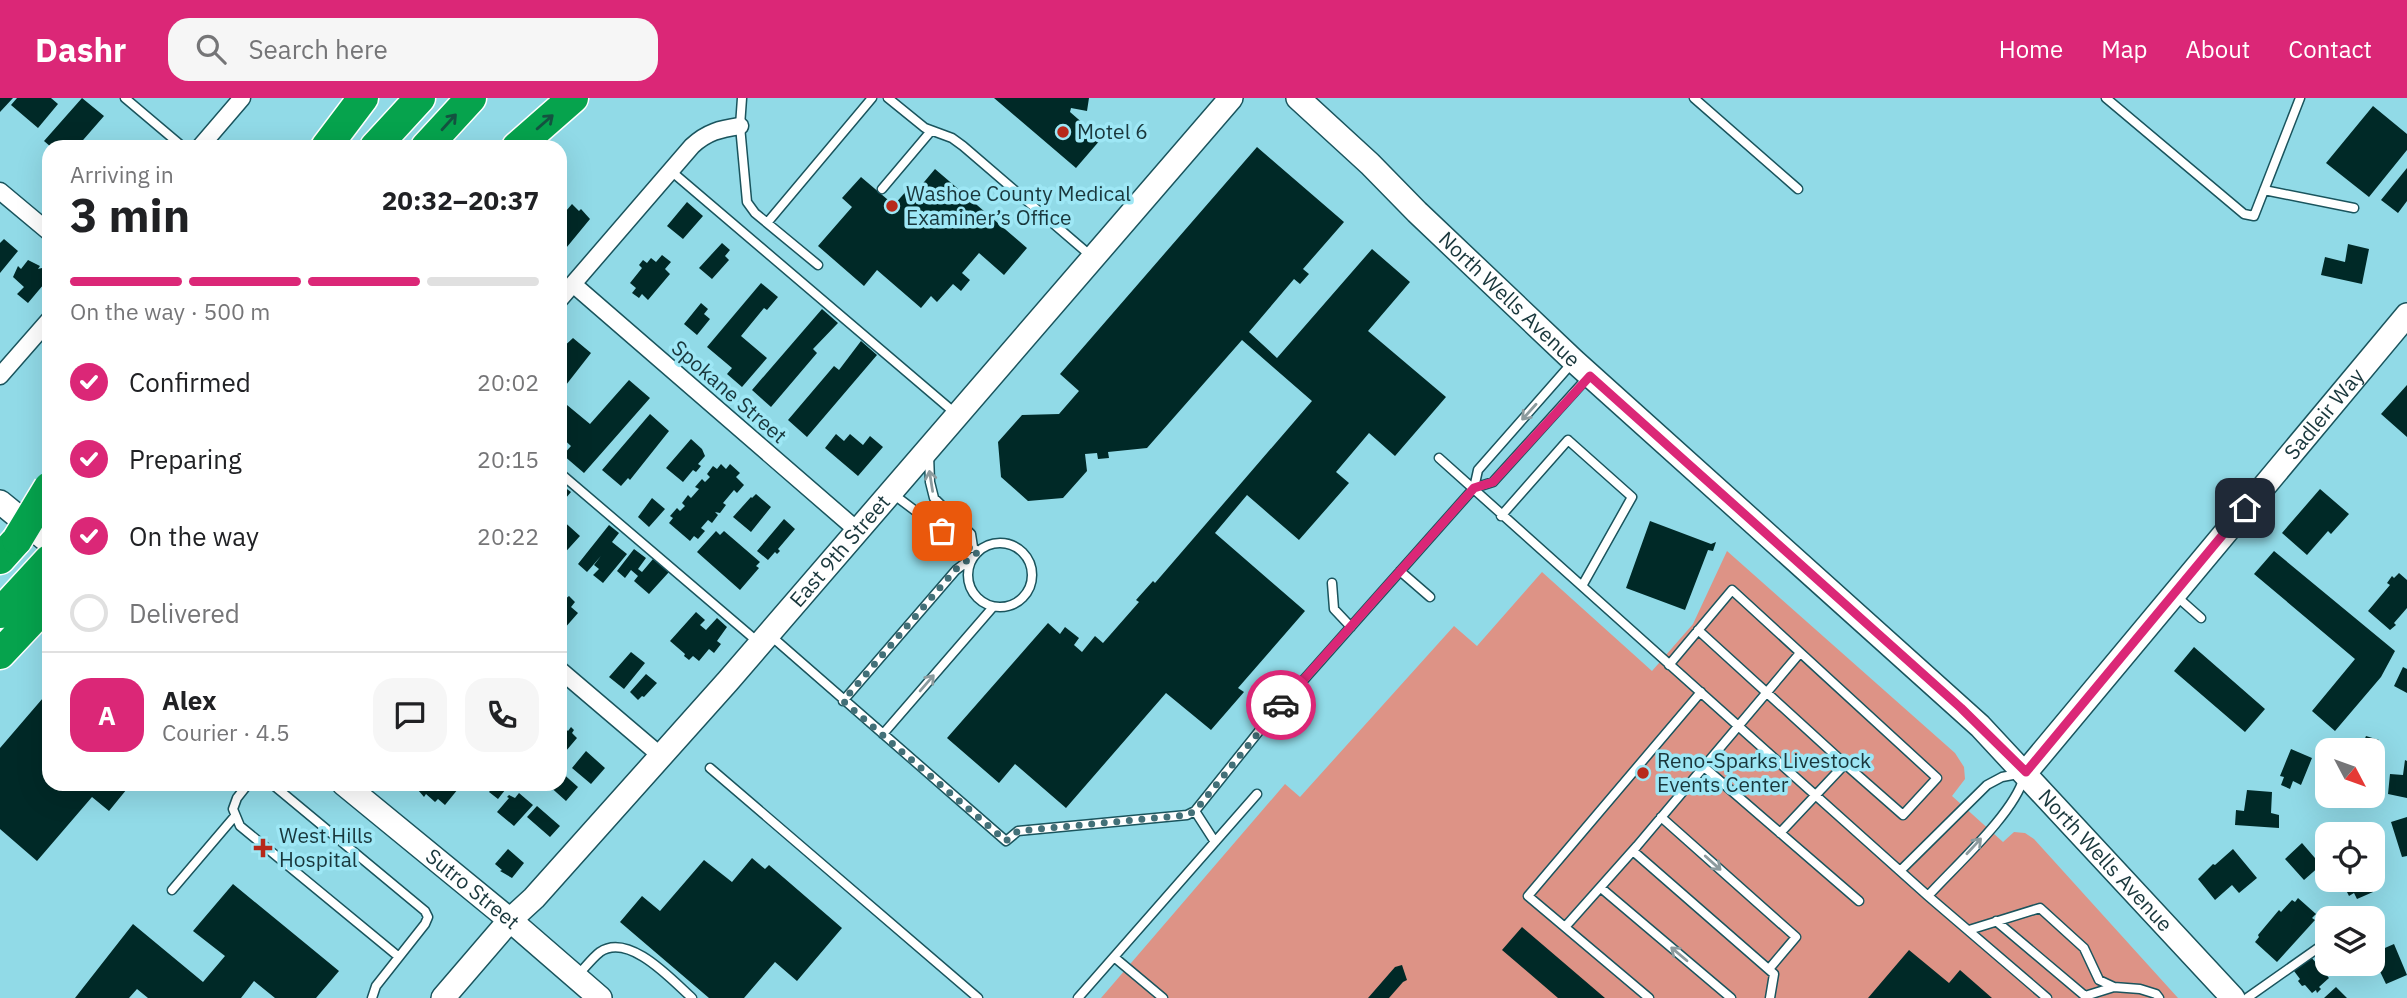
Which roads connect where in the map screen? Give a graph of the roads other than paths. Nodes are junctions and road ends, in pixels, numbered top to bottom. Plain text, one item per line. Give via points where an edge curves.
1 (125, 98) edge
2 (242, 98) edge
3 (363, 98) edge
4 (420, 98) edge
5 (471, 98) edge
6 (573, 98) edge
7 (742, 98) edge
8 (872, 98) edge
9 (888, 98) edge
10 (1231, 98) edge
11 (1298, 98) edge
12 (1695, 98) edge
13 (2106, 98) edge
14 (2300, 98) edge
15 (740, 126) junction
16 (931, 131) junction
17 (175, 140) edge
18 (206, 140) edge
19 (331, 140) edge
20 (381, 140) edge
21 (432, 140) edge
22 (525, 140) edge
23 (671, 171) junction
24 (882, 189) dead end
25 (1798, 189) dead end
26 (2263, 190) junction
27 (0, 191) edge
28 (2354, 208) dead end
29 (767, 223) junction
30 (42, 226) edge
31 (1093, 258) junction
32 (818, 265) dead end
33 (573, 284) junction
34 (567, 291) edge
35 (2407, 315) edge
36 (42, 328) edge
37 (1582, 368) junction
38 (0, 376) edge
39 (957, 415) junction
40 (929, 449) junction
41 (1439, 458) dead end
42 (567, 479) edge
43 (1474, 488) junction
44 (891, 492) junction
45 (42, 497) edge
46 (0, 502) edge
47 (42, 513) edge
48 (1501, 516) junction
49 (858, 531) junction
50 (42, 535) edge
51 (8, 550) edge
52 (974, 552) junction
53 (1401, 571) junction
54 (42, 573) edge
55 (1332, 583) dead end
56 (1582, 586) junction
57 (2173, 593) junction
58 (1430, 597) dead end
59 (993, 607) junction
60 (23, 609) edge
61 (2201, 618) dead end
62 (1351, 627) junction
63 (1698, 630) junction
64 (764, 639) junction
65 (1800, 653) junction
66 (0, 654) edge
67 (1669, 665) junction
68 (567, 676) edge
69 (1701, 692) junction
70 (1766, 692) junction
71 (843, 701) junction
72 (1739, 726) junction
73 (883, 734) junction
74 (661, 756) junction
75 (1844, 764) junction
76 (1704, 767) junction
77 (710, 768) dead end
78 (2026, 772) junction
79 (242, 791) edge
80 (280, 791) edge
81 (353, 791) edge
82 (1257, 794) dead end
83 (1816, 794) junction
84 (1195, 811) junction
85 (234, 816) junction
86 (1661, 817) junction
87 (1780, 833) junction
88 (1215, 842) junction
89 (1633, 851) junction
90 (1900, 871) junction
91 (1601, 888) junction
92 (173, 890) dead end
93 (1928, 896) junction
94 (1859, 901) dead end
95 (510, 920) junction
96 (1996, 921) junction
97 (1565, 927) junction
98 (1969, 930) junction
99 (2315, 950) edge
100 (399, 957) junction
101 (1114, 957) junction
102 (1769, 969) junction
103 (576, 978) junction
104 (2114, 987) junction
105 (1081, 995) edge
106 (372, 998) edge
107 (443, 998) edge
108 (600, 998) edge
109 (692, 998) edge
110 (978, 998) edge
111 (1091, 998) edge
112 (1163, 998) edge
113 (1649, 998) edge
114 (1731, 998) edge
115 (1770, 998) edge
116 (2048, 998) edge
117 (2159, 998) edge
118 (2233, 998) edge
119 (2247, 998) edge

1 - 17 lane
2 - 18 street
3 - 19 highway
4 - 20 highway
21 -> 5 highway
22 -> 6 highway
7 - 15 lane
8 - 29 lane
9 - 16 lane
10 - 31 street, East 9th Street
11 - 37 street, North Wells Avenue
12 - 25 lane
13 - 26 lane via 2244,215 2254,216
14 - 26 lane
15 - 23 street via 703,136
15 - 29 lane via 747,202
16 - 24 lane
16 - 31 lane via 963,146
23 - 33 street
23 - 39 lane
26 - 28 lane
27 - 30 street
29 - 32 lane
31 - 39 street, East 9th Street
33 - 34 street
33 - 49 street, Spokane Street
35 - 57 street, Sadleir Way
36 - 38 street
37 -> 43 lane via 1478,470
37 - 43 lane via 1493,482
37 - 78 street, North Wells Avenue via 1961,708
39 - 40 street, East 9th Street
40 - 44 street, East 9th Street
52 -> 40 lane via 971,534 934,498
41 - 43 lane
42 - 64 lane
43 - 48 lane
43 - 53 lane
44 - 49 street, East 9th Street
44 - 52 lane via 942,531 957,551
45 - 51 highway, bridge
46 - 50 street
47 - 51 highway, bridge
48 - 56 lane
48 - 56 lane via 1568,440 1632,498
49 - 64 street, East 9th Street
52 - 59 lane via 970,588 975,597
52 - 59 lane via 987,545 1009,544 1027,556 1031,566 1030,588 1024,597 1004,608
52 - 71 lane
53 - 58 lane
53 - 62 lane
54 - 60 highway
55 - 62 lane via 1334,609
56 - 67 lane
57 - 61 lane
57 - 78 street, Sadleir Way
73 -> 59 lane
60 - 66 highway
62 - 84 lane
63 - 65 lane via 1732,590
63 - 67 lane
63 - 70 lane
64 - 71 lane
64 - 74 street, East 9th Street
65 - 70 lane
65 - 75 lane via 1937,778 1903,815
67 - 69 lane
68 - 74 street
69 - 72 lane
69 - 97 lane via 1528,895
70 - 72 lane
70 - 75 lane
71 - 73 lane
72 - 76 lane
72 - 83 lane
73 - 84 lane via 1006,841 1018,831
74 - 95 street, East 9th Street
75 - 83 lane
76 - 86 lane
76 - 87 lane
77 - 110 lane
78 - 90 lane via 1987,785
93 -> 78 lane via 2009,809
78 - 118 street, North Wells Avenue
79 - 85 lane
80 - 100 lane via 425,911 425,924
81 - 95 street, Sutro Street
82 - 88 lane
83 - 87 lane
83 - 90 lane
84 - 88 lane
85 - 92 lane
85 - 100 lane via 240,826
86 - 89 lane
86 -> 102 lane via 1797,937
87 - 94 lane
88 - 101 lane
89 - 91 lane
89 - 102 lane
90 - 93 lane
91 - 97 lane
114 -> 91 lane
93 - 98 lane
95 - 103 street, Sutro Street
95 - 107 street, East 9th Street
96 - 98 lane
96 - 104 lane via 2085,996
96 - 104 lane via 2040,908 2084,948 2099,980
97 - 113 lane
98 - 116 lane
99 - 119 lane
100 - 106 lane
101 - 105 lane
101 - 112 lane
102 - 115 lane via 1774,974
103 - 108 street, Sutro Street
103 - 109 lane via 601,951 622,947 636,951
104 - 117 lane via 2140,989
105 - 111 lane

